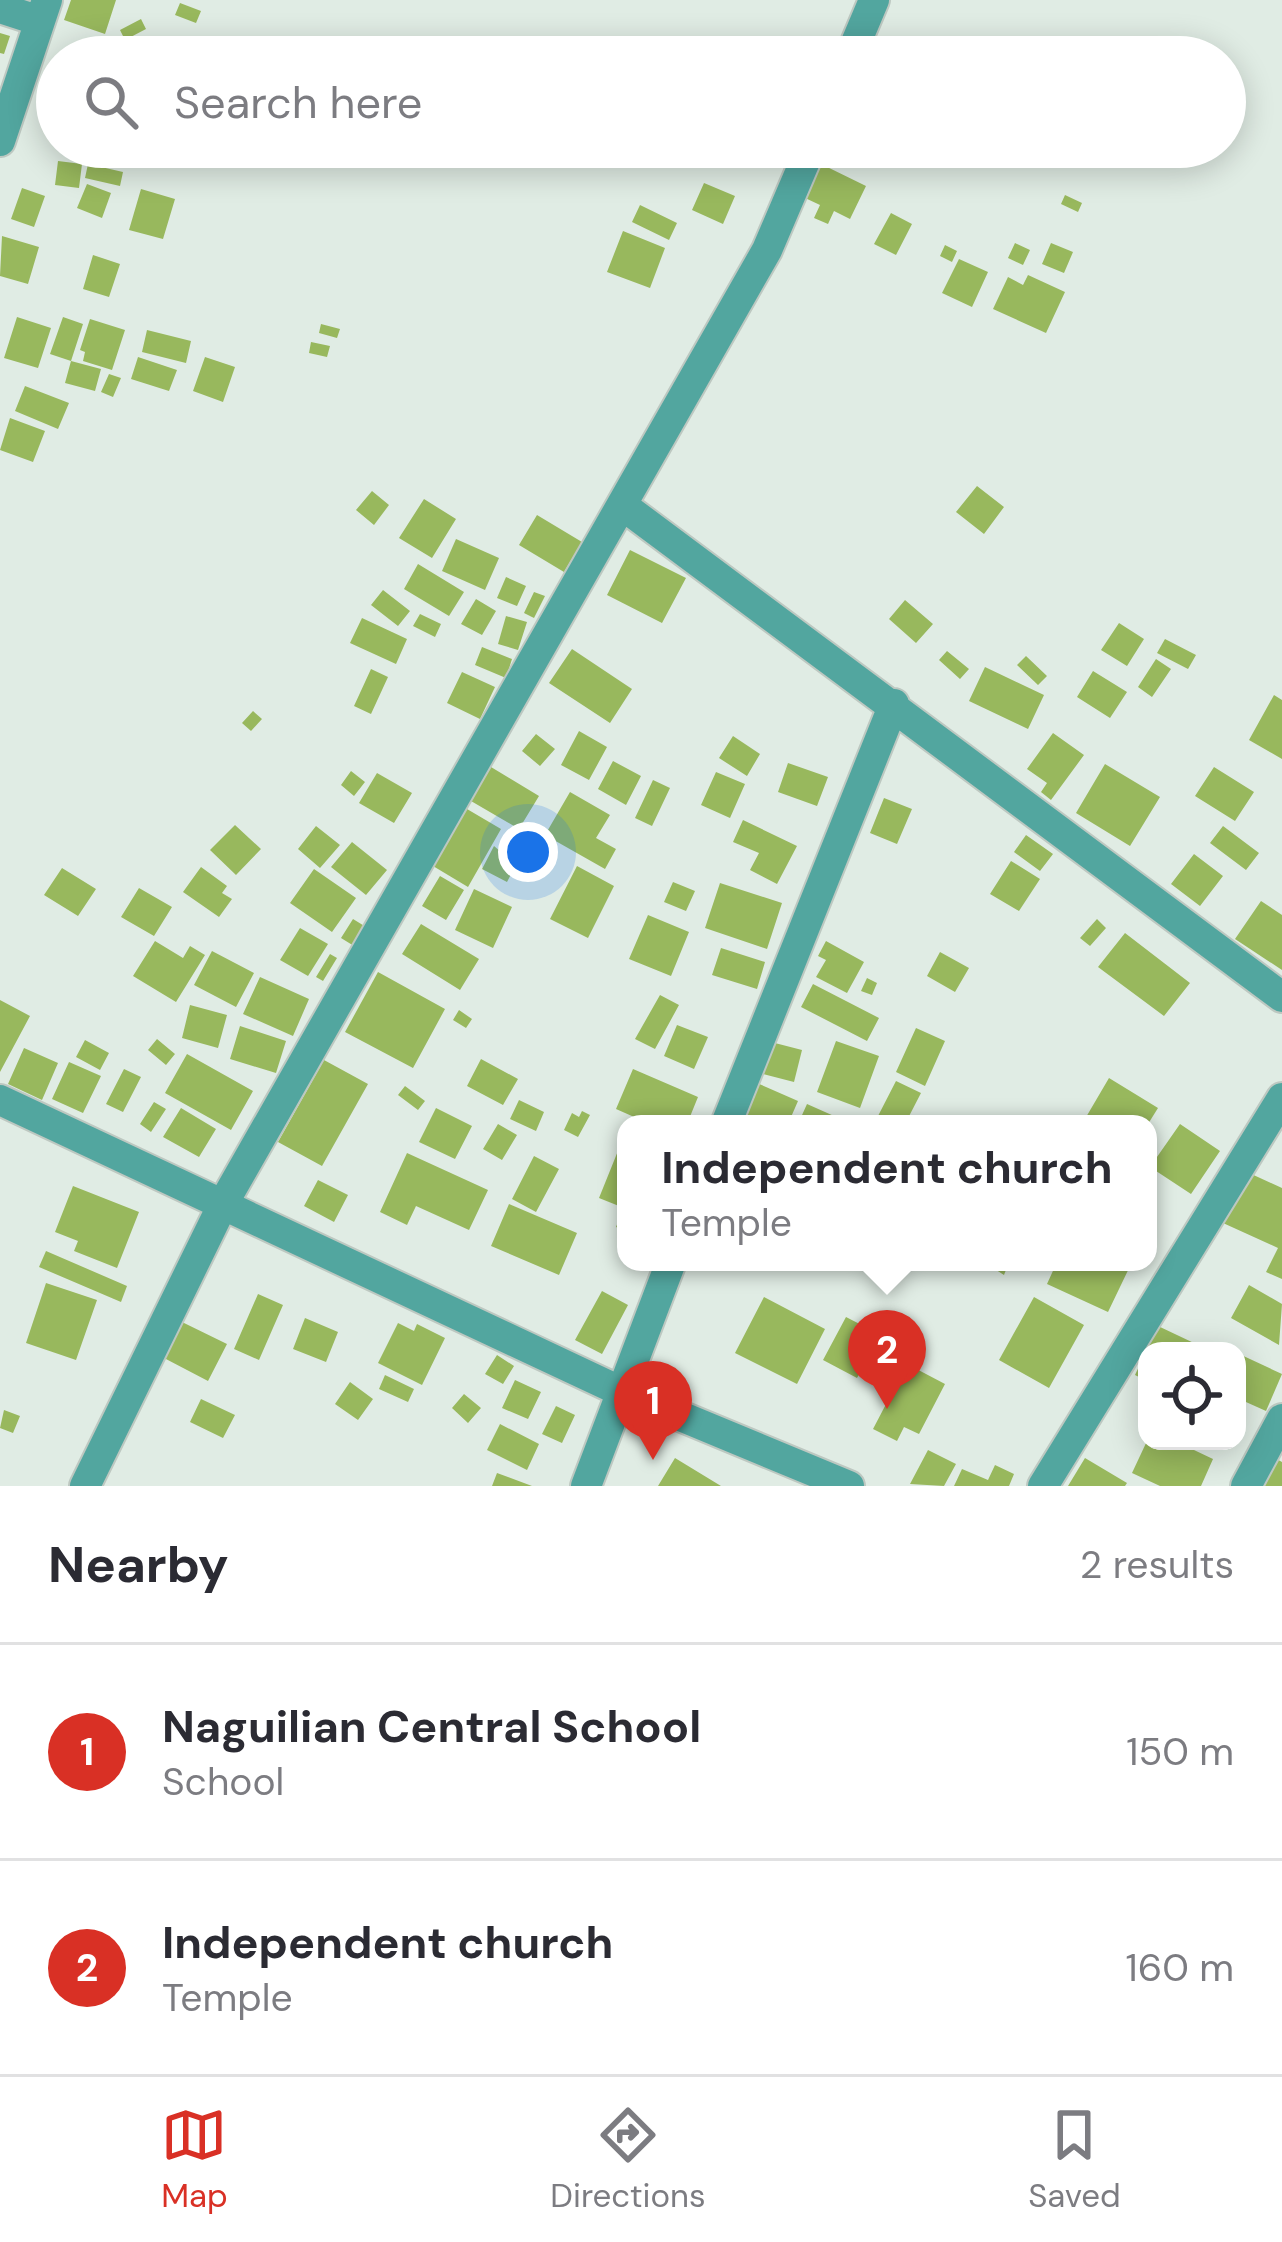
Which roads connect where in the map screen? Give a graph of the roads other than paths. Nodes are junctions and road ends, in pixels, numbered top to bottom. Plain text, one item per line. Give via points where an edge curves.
1 (874, 0) edge
2 (0, 8) edge
3 (43, 10) edge
4 (859, 36) edge
5 (0, 141) edge
6 (802, 168) edge
7 (622, 505) junction
8 (894, 704) junction
9 (1282, 997) edge
10 (1282, 1098) edge
11 (0, 1100) edge
12 (730, 1115) edge
13 (224, 1202) junction
14 (667, 1271) edge
15 (620, 1391) junction
16 (1282, 1419) edge
17 (85, 1486) edge
18 (586, 1486) edge
19 (849, 1486) edge
20 (1043, 1486) edge
21 (1246, 1486) edge

1 - 4 street
2 - 3 street
3 - 5 street
6 - 7 street via 767,250
7 - 8 street
7 - 13 street
8 - 9 street
8 - 12 street
10 - 20 street
11 - 13 street
13 - 15 street
13 - 17 street
14 - 15 street
15 - 18 street
15 - 19 street
16 - 21 street

